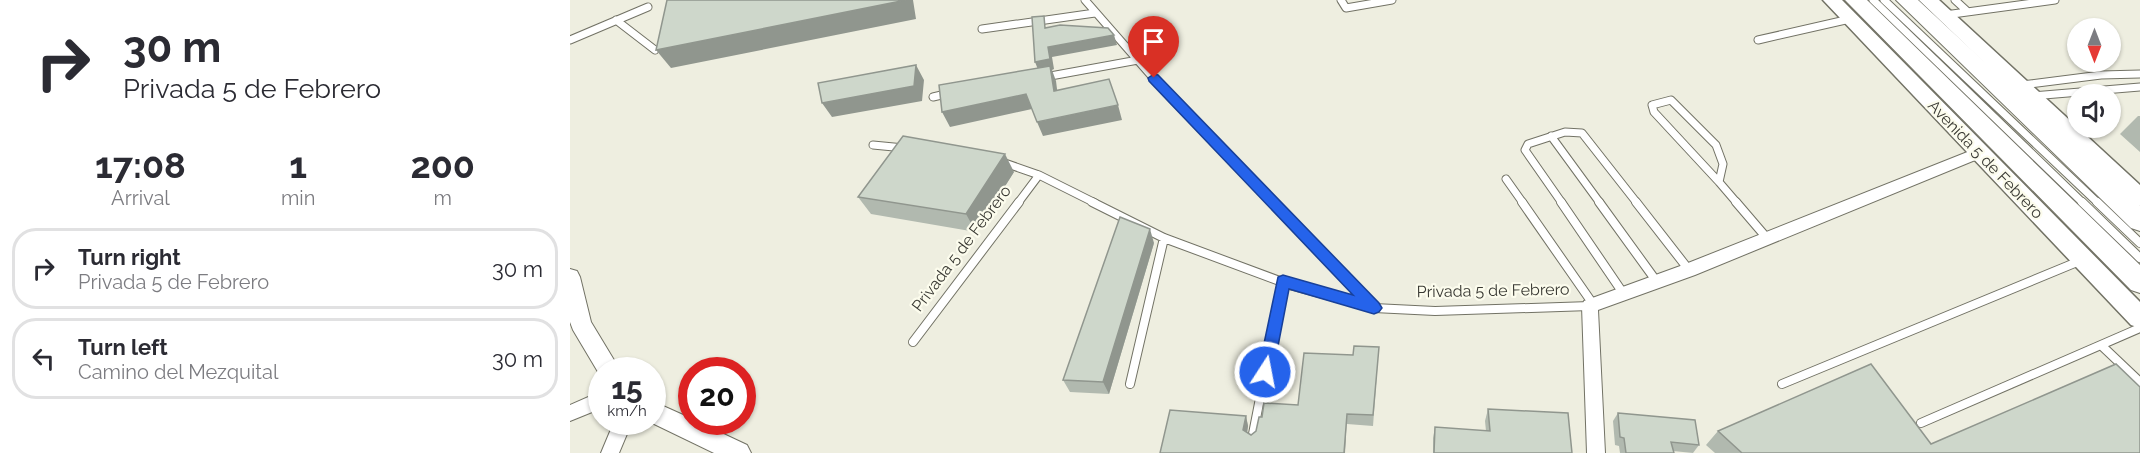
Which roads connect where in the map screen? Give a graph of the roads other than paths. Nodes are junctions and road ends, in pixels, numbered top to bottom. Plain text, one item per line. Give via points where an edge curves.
1 (1085, 0) edge
2 (1341, 0) edge
3 (1392, 0) edge
4 (1832, 0) edge
5 (1873, 0) edge
6 (1884, 0) edge
7 (1906, 0) edge
8 (1928, 0) edge
9 (2055, 0) edge
10 (648, 7) dead end
11 (1949, 7) edge
12 (1853, 10) edge
13 (1967, 11) junction
14 (1095, 13) junction
15 (616, 20) junction
16 (982, 29) dead end
17 (570, 40) edge
18 (1758, 40) dead end
19 (655, 50) edge
20 (1138, 60) junction
21 (2123, 74) junction
22 (2140, 74) edge
23 (1035, 78) edge
24 (2140, 87) edge
25 (2025, 91) junction
26 (955, 93) edge
27 (933, 97) dead end
28 (1551, 136) junction
29 (873, 145) dead end
30 (918, 150) edge
31 (1980, 152) junction
32 (994, 160) edge
33 (1039, 175) junction
34 (1506, 178) dead end
35 (1719, 182) junction
36 (2140, 198) edge
37 (2140, 220) edge
38 (1766, 237) junction
39 (1164, 238) junction
40 (2140, 243) edge
41 (2140, 258) edge
42 (2084, 260) junction
43 (1689, 270) junction
44 (570, 277) edge
45 (1283, 281) junction
46 (1657, 282) junction
47 (2140, 282) edge
48 (1623, 293) junction
49 (1591, 305) junction
50 (1374, 308) junction
51 (2140, 318) edge
52 (2140, 328) edge
53 (913, 342) dead end
54 (2102, 346) junction
55 (601, 357) edge
56 (2140, 382) edge
57 (1130, 384) dead end
58 (1782, 384) dead end
59 (588, 405) edge
60 (570, 412) edge
61 (666, 418) edge
62 (1921, 423) dead end
63 (618, 435) edge
64 (1252, 440) edge
65 (610, 453) edge
66 (740, 453) edge
67 (1596, 453) edge

1 - 14 lane
2 - 3 lane via 1346,8
4 - 12 main road, Avenida 5 de Febrero
5 - 41 lane
6 - 40 lane
7 - 37 highway
8 - 11 main road
9 - 13 lane
10 - 15 lane
11 - 13 lane
11 - 13 lane
11 - 25 main road
12 - 18 lane
12 - 31 main road, Avenida 5 de Febrero
12 - 47 highway, Avenida 5 de Febrero
14 - 16 lane
14 - 20 lane
15 - 17 lane
15 - 19 lane
20 - 23 lane
20 - 50 lane
21 - 22 lane
21 - 24 lane
21 - 25 lane
24 - 25 lane
25 - 36 main road
26 - 27 lane
28 - 43 lane via 1582,133
28 - 46 lane
28 - 48 lane via 1528,144 1525,150
29 - 30 lane
31 - 38 street, Privada 5 de Febrero
31 - 42 main road, Avenida 5 de Febrero
32 - 33 lane, Privada 5 de Febrero
33 - 39 lane, Privada 5 de Febrero
33 - 53 lane, Privada 5 de Febrero
34 - 49 lane
35 - 35 lane via 1723,164 1716,145 1671,100 1652,105 1654,112
35 - 38 lane
38 - 43 street, Privada 5 de Febrero
39 - 45 lane, Privada 5 de Febrero
39 - 57 lane
42 - 51 main road, Avenida 5 de Febrero
42 - 58 lane
43 - 46 street, Privada 5 de Febrero
44 - 55 street via 581,324
45 - 50 lane, Privada 5 de Febrero
45 - 64 lane
46 - 48 street, Privada 5 de Febrero
48 - 49 street, Privada 5 de Febrero
49 - 50 lane, Privada 5 de Febrero via 1546,309
49 - 67 street
52 - 54 lane
54 - 56 lane
54 - 62 lane
59 - 60 street
61 - 66 street
63 - 65 street

